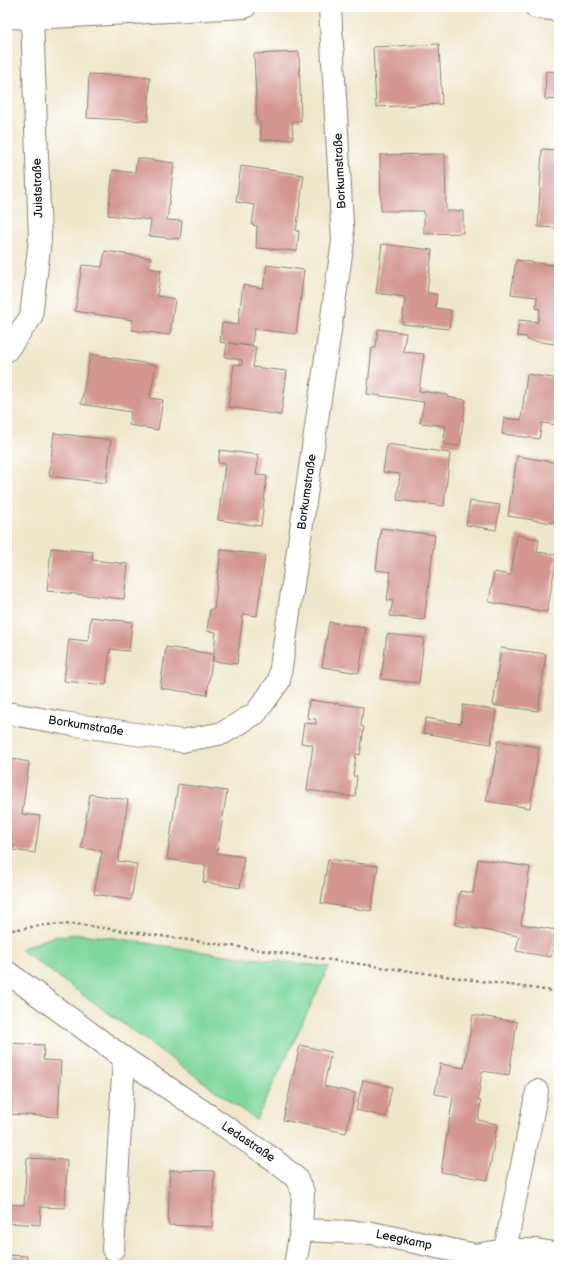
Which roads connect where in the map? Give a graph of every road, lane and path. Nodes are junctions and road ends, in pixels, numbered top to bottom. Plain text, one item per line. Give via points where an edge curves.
1 (245, 7) edge
2 (330, 7) edge
3 (536, 7) edge
4 (559, 10) edge
5 (7, 17) edge
6 (32, 18) junction
7 (7, 350) edge
8 (7, 713) edge
9 (7, 933) edge
10 (7, 972) edge
11 (559, 992) edge
12 (124, 1058) junction
13 (537, 1091) dead end
14 (302, 1230) junction
15 (113, 1249) dead end
16 (506, 1250) junction
17 (559, 1254) edge
18 (295, 1265) edge

1 - 6 street
2 - 8 street, Borkumstraße via 343,241 279,681 256,713 223,733 182,741
3 - 4 street
5 - 6 street
6 - 7 street, Juiststraße via 40,239 31,317
9 - 11 path via 45,924 75,924
10 - 12 street, Ledastraße
12 - 14 street, Ledastraße via 273,1159 296,1178 303,1192
12 - 15 street
13 - 16 street
14 - 16 street, Leegkamp via 372,1233 475,1255
14 - 18 street, Ledastraße
16 - 17 street, Leegkamp via 536,1250

